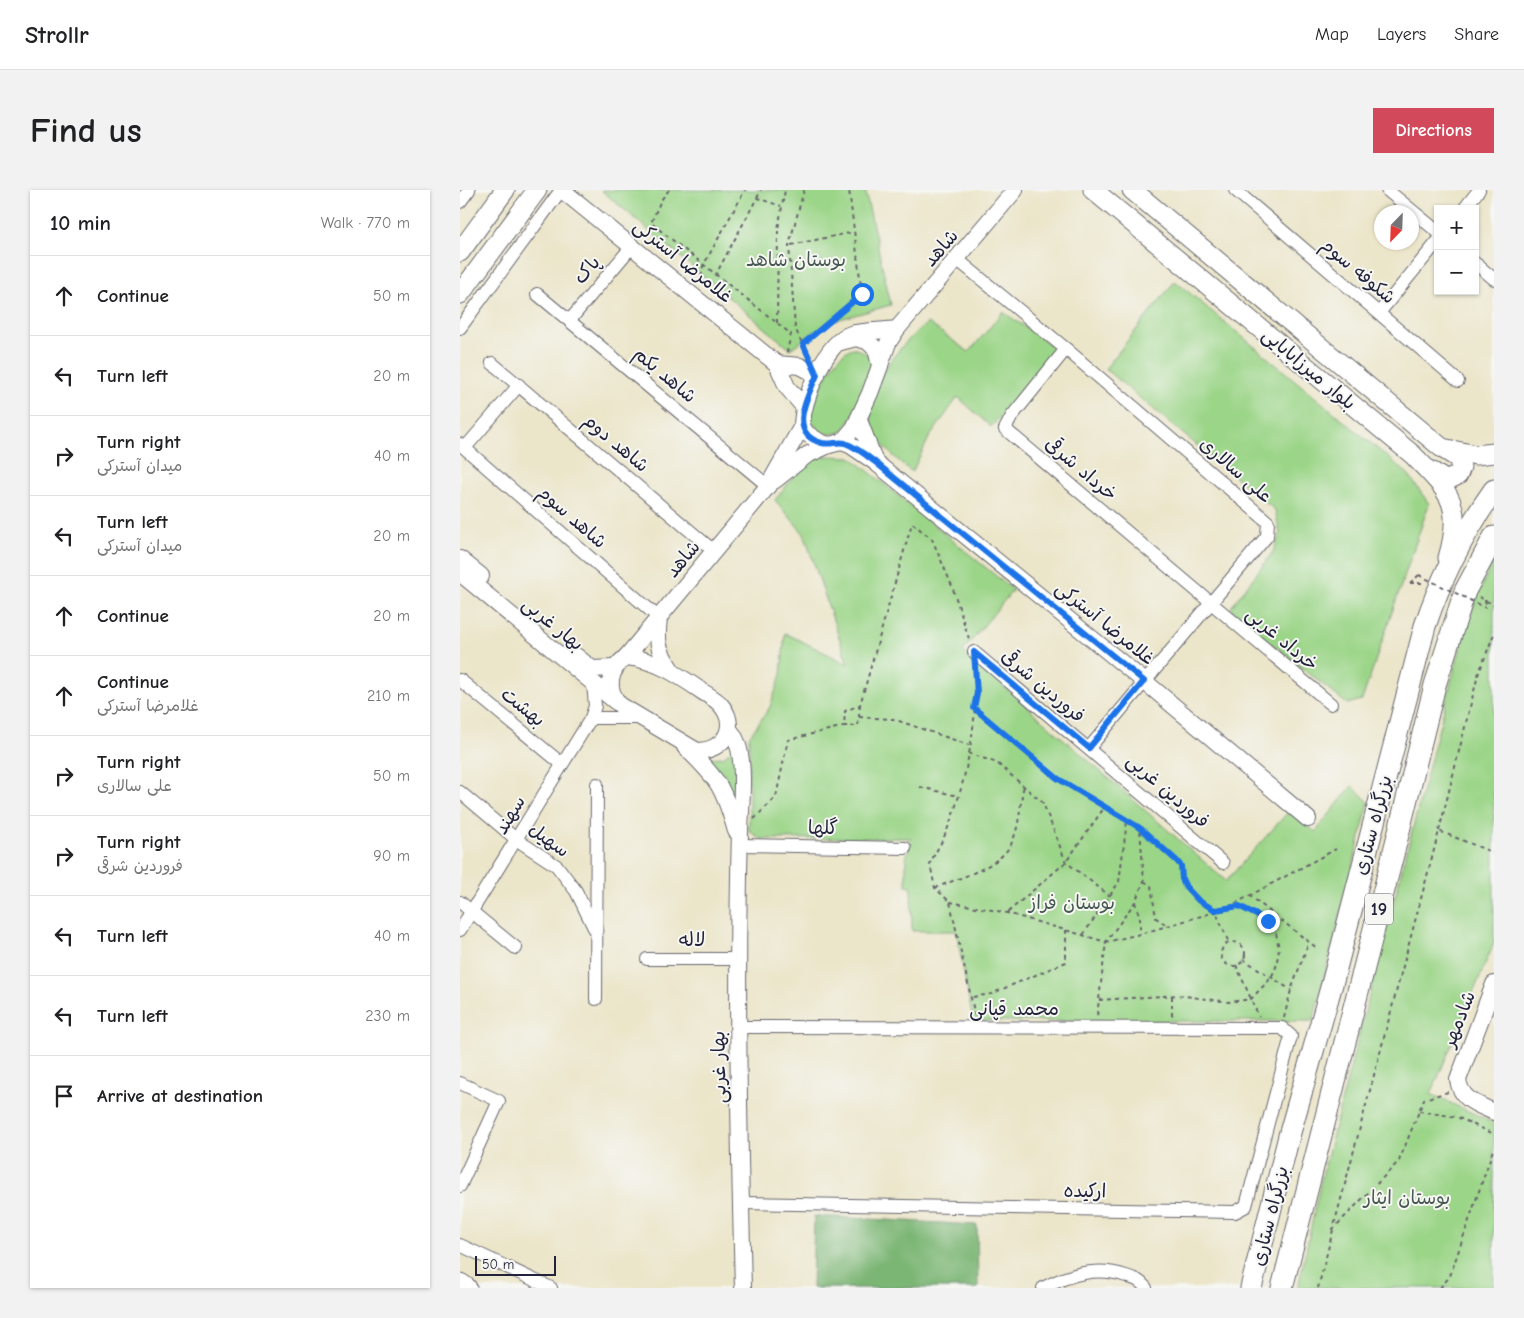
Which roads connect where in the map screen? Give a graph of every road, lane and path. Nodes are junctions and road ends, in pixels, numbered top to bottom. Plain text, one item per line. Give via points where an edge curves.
1 (469, 190) edge
2 (505, 190) edge
3 (537, 190) edge
4 (562, 190) edge
5 (669, 190) edge
6 (745, 190) edge
7 (761, 190) edge
8 (785, 190) edge
9 (804, 190) edge
10 (849, 190) edge
11 (1093, 190) edge
12 (1132, 190) edge
13 (1234, 190) edge
14 (1387, 190) edge
15 (1479, 190) edge
16 (1016, 191) edge
17 (757, 198) junction
18 (460, 202) edge
19 (1467, 205) edge
20 (782, 206) junction
21 (1434, 229) edge
22 (854, 232) junction
23 (633, 245) junction
24 (789, 245) junction
25 (1434, 246) edge
26 (460, 252) edge
27 (958, 260) junction
28 (703, 266) junction
29 (1479, 266) edge
30 (715, 276) junction
31 (1494, 279) edge
32 (460, 294) edge
33 (537, 294) dead end
34 (698, 299) junction
35 (1379, 313) junction
36 (570, 320) junction
37 (777, 323) junction
38 (460, 328) edge
39 (795, 328) junction
40 (897, 329) junction
41 (791, 334) junction
42 (837, 343) junction
43 (803, 344) junction
44 (1066, 349) junction
45 (492, 363) dead end
46 (780, 364) junction
47 (880, 366) junction
48 (817, 375) junction
49 (1458, 381) dead end
50 (519, 385) junction
51 (803, 406) junction
52 (859, 420) junction
53 (802, 426) junction
54 (836, 444) junction
55 (462, 446) edge
56 (1442, 448) junction
57 (1494, 453) edge
58 (1413, 455) junction
59 (875, 462) junction
60 (768, 486) junction
61 (1494, 490) edge
62 (1494, 536) edge
63 (715, 552) junction
64 (460, 559) edge
65 (460, 574) edge
66 (1441, 583) junction
67 (1410, 584) dead end
68 (1210, 603) junction
69 (1494, 605) edge
70 (659, 618) junction
71 (1494, 634) edge
72 (974, 652) junction
73 (620, 663) junction
74 (672, 671) junction
75 (460, 680) edge
76 (1144, 681) junction
77 (594, 683) junction
78 (860, 704) junction
79 (1331, 704) dead end
80 (620, 705) junction
81 (974, 708) junction
82 (859, 717) junction
83 (591, 718) junction
84 (641, 718) junction
85 (844, 726) junction
86 (729, 730) junction
87 (677, 740) junction
88 (969, 745) junction
89 (1089, 748) junction
90 (968, 753) junction
91 (562, 764) junction
92 (597, 784) dead end
93 (1024, 786) junction
94 (920, 787) dead end
95 (460, 792) edge
96 (958, 796) junction
97 (1104, 808) junction
98 (741, 819) junction
99 (1308, 819) dead end
100 (1127, 821) junction
101 (1140, 828) junction
102 (1439, 831) junction
103 (517, 840) junction
104 (740, 845) junction
105 (905, 848) dead end
106 (1336, 849) dead end
107 (1494, 853) edge
108 (1066, 862) junction
109 (1223, 863) dead end
110 (1144, 881) junction
111 (935, 888) junction
112 (1110, 896) junction
113 (1249, 896) junction
114 (460, 902) edge
115 (950, 902) junction
116 (1135, 902) junction
117 (1225, 909) junction
118 (1215, 910) junction
119 (471, 911) junction
120 (1007, 913) junction
121 (1167, 925) junction
122 (460, 930) edge
123 (1066, 930) junction
124 (596, 933) junction
125 (1140, 934) junction
126 (1083, 935) junction
127 (1106, 942) junction
128 (1229, 943) junction
129 (1308, 943) junction
130 (516, 948) dead end
131 (1318, 949) dead end
132 (647, 959) dead end
133 (737, 959) junction
134 (1244, 959) junction
135 (1236, 965) junction
136 (1271, 978) junction
137 (1494, 984) edge
138 (1291, 990) junction
139 (1172, 995) junction
140 (972, 997) junction
141 (1251, 999) junction
142 (596, 1000) dead end
143 (1099, 1000) junction
144 (1260, 1019) dead end
145 (976, 1021) dead end
146 (1096, 1023) dead end
147 (1286, 1026) junction
148 (739, 1027) junction
149 (1172, 1028) junction
150 (460, 1083) edge
151 (1460, 1089) junction
152 (1419, 1112) junction
153 (1494, 1112) edge
154 (1494, 1134) edge
155 (1494, 1147) edge
156 (460, 1184) edge
157 (741, 1203) junction
158 (1333, 1229) junction
159 (460, 1245) edge
160 (1291, 1255) junction
161 (460, 1284) edge
162 (466, 1288) edge
163 (550, 1288) edge
164 (743, 1288) edge
165 (1043, 1288) edge
166 (1146, 1288) edge
167 (1252, 1288) edge
168 (1282, 1288) edge
169 (1290, 1288) edge
170 (1318, 1288) edge
171 (1440, 1288) edge

1 - 18 street
2 - 26 main road
3 - 32 main road
4 - 23 street, غلامرضا آسترکی
4 - 38 street
5 - 28 path via 660,200 651,223
6 - 28 path
7 - 17 path
8 - 20 path
9 - 24 path
10 - 22 path
11 - 58 main road, بلوار میرزابابایی
12 - 56 main road, بلوار میرزابابایی
13 - 35 street, شکوفه سوم
14 - 21 street
15 - 19 street
16 - 27 street, شاهد
17 - 20 path
17 - 30 path
20 - 37 path via 778,229
22 - 24 path
22 - 43 path via 862,294
23 - 34 street, غلامرضا آسترکی
23 - 36 street, پاک
24 - 39 path
25 - 35 street
27 - 40 street, شاهد
27 - 44 street, علی سالاری
28 - 30 path
28 - 34 path
29 - 31 street
30 - 37 path
33 - 36 street, شاهد یکم
34 - 46 street, غلامرضا آسترکی
35 - 49 street, شکوفه سوم
36 - 60 street, شاهد یکم
37 - 41 path
39 - 41 path
39 - 43 path
40 - 42 street via 850,334
40 - 47 street, شاهد
41 - 46 path
42 - 47 street via 856,338 867,341 876,349
42 - 48 street
43 - 48 path
44 - 68 street, علی سالاری via 1268,522 1267,536
44 - 68 street, خرداد شرقی via 1005,429
45 - 50 street, شاهد دوم
46 - 48 street via 800,366
46 - 51 street via 787,387
47 - 52 street, شاهد
48 - 51 street
50 - 55 street
50 - 63 street, شاهد دوم
51 - 53 street
52 - 54 street, شاهد via 849,437
52 - 59 street
53 - 54 street, غلامرضا آسترکی via 812,438
53 - 60 street, شاهد
54 - 59 street, غلامرضا آسترکی via 850,445
54 - 60 street, شاهد via 807,455
55 - 70 street, شاهد سوم
56 - 57 main road, بلوار میرزابابایی via 1476,455
56 - 58 main road via 1461,462 1458,475 1451,480 1442,480
58 - 66 main road, بلوار میرزابابایی via 1446,489 1454,510 1453,540
59 - 76 street, غلامرضا آسترکی
60 - 63 street, شاهد
61 - 66 highway, بزرگراه ستاری / 19 via 1468,530
62 - 160 highway, بزرگراه ستاری / 19 via 1465,591 1435,684
63 - 70 street, شاهد
64 - 73 street, بهار غربی via 592,669
65 - 77 street, بهار غربی
66 - 167 highway, بزرگراه ستاری / 19 via 1425,626 1289,1136
67 - 69 path, bridge via 1419,575 1486,608 1485,600
68 - 76 street, علی سالاری
68 - 79 street, خرداد غربی
70 - 73 street, شاهد
70 - 74 street via 656,639 660,653
71 - 102 path via 1478,675
72 - 78 path via 932,539 912,523
72 - 81 path via 977,693
72 - 89 street, فروردین شرقی
73 - 74 street, بهار غربی via 643,660
73 - 80 street via 610,680 610,690
74 - 86 street, بهار غربی via 720,703
75 - 91 street, بهشت
76 - 89 street, علی سالاری
76 - 99 street, غلامرضا آسترکی
77 - 80 street, بهار غربی
77 - 83 street via 595,706
78 - 82 path
78 - 85 path via 845,710
80 - 84 street, بهار غربی
81 - 88 path
81 - 97 path via 1057,778
82 - 85 path via 858,726
82 - 88 path via 893,719
83 - 84 street
83 - 91 street, سهند
84 - 87 street, بهار غربی
85 - 98 path via 788,740 776,797 752,821
86 - 87 street via 717,747 707,751 697,751
86 - 98 street, بهار غربی via 735,735 738,745
87 - 104 street via 715,776
88 - 90 path
89 - 109 street, فروردین غربی
90 - 93 path via 997,763
90 - 96 path
91 - 103 street, سهند
92 - 124 street
93 - 108 path via 1043,803
93 - 111 path via 1014,839 1007,852 995,863
94 - 96 path
95 - 103 street, سهیل
96 - 111 path via 946,832 930,864
97 - 100 path
97 - 108 path
98 - 104 street, بهار غربی
100 - 101 path
100 - 112 path via 1119,882
101 - 110 path
101 - 118 path via 1181,866 1182,879 1192,895
102 - 107 path
102 - 158 path
103 - 119 street, سهند
103 - 124 street, سهیل via 557,866 576,891
104 - 105 street, گلها
104 - 133 street, بهار غربی
106 - 113 path
108 - 112 path
108 - 120 path
110 - 116 path
110 - 121 path via 1151,886 1156,918
111 - 115 path
112 - 126 path
113 - 117 path
113 - 129 path
114 - 119 street
115 - 120 path
115 - 140 path
116 - 125 path
116 - 127 path
117 - 118 path
117 - 136 path via 1239,906 1268,921 1276,933 1279,949
118 - 121 path
118 - 128 path
119 - 122 street, سهند
119 - 130 street
120 - 123 path
121 - 125 path
123 - 126 path
123 - 140 path via 1066,962 991,994
124 - 142 street
125 - 127 path
126 - 127 path
127 - 143 path
128 - 134 path via 1236,942 1242,946
128 - 135 path via 1223,948 1222,958 1227,964
129 - 131 path
129 - 138 path
132 - 133 street, لاله
133 - 148 street, بهار غربی
134 - 135 path
134 - 136 path
135 - 141 path
136 - 138 path
136 - 141 path
137 - 151 street, شادمهر via 1461,1069
138 - 147 path
139 - 141 path via 1229,1002
139 - 143 path
139 - 149 path
140 - 145 path
141 - 144 path
143 - 146 path
147 - 149 street, محمد قپانی
147 - 157 street, ارکیده via 1291,1036 1246,1206 1235,1212
148 - 149 street, محمد قپانی
148 - 157 street, بهار غربی
150 - 156 street via 499,1101
151 - 152 path via 1424,1099
151 - 153 street via 1464,1097
152 - 154 path via 1457,1117
152 - 158 path via 1399,1161
155 - 171 path via 1450,1276
157 - 164 street, بهار غربی
158 - 170 path
159 - 163 street
160 - 168 highway, بزرگراه ستاری / 19
160 - 169 highway
161 - 162 highway
165 - 166 street via 1085,1271 1112,1271 1141,1281

